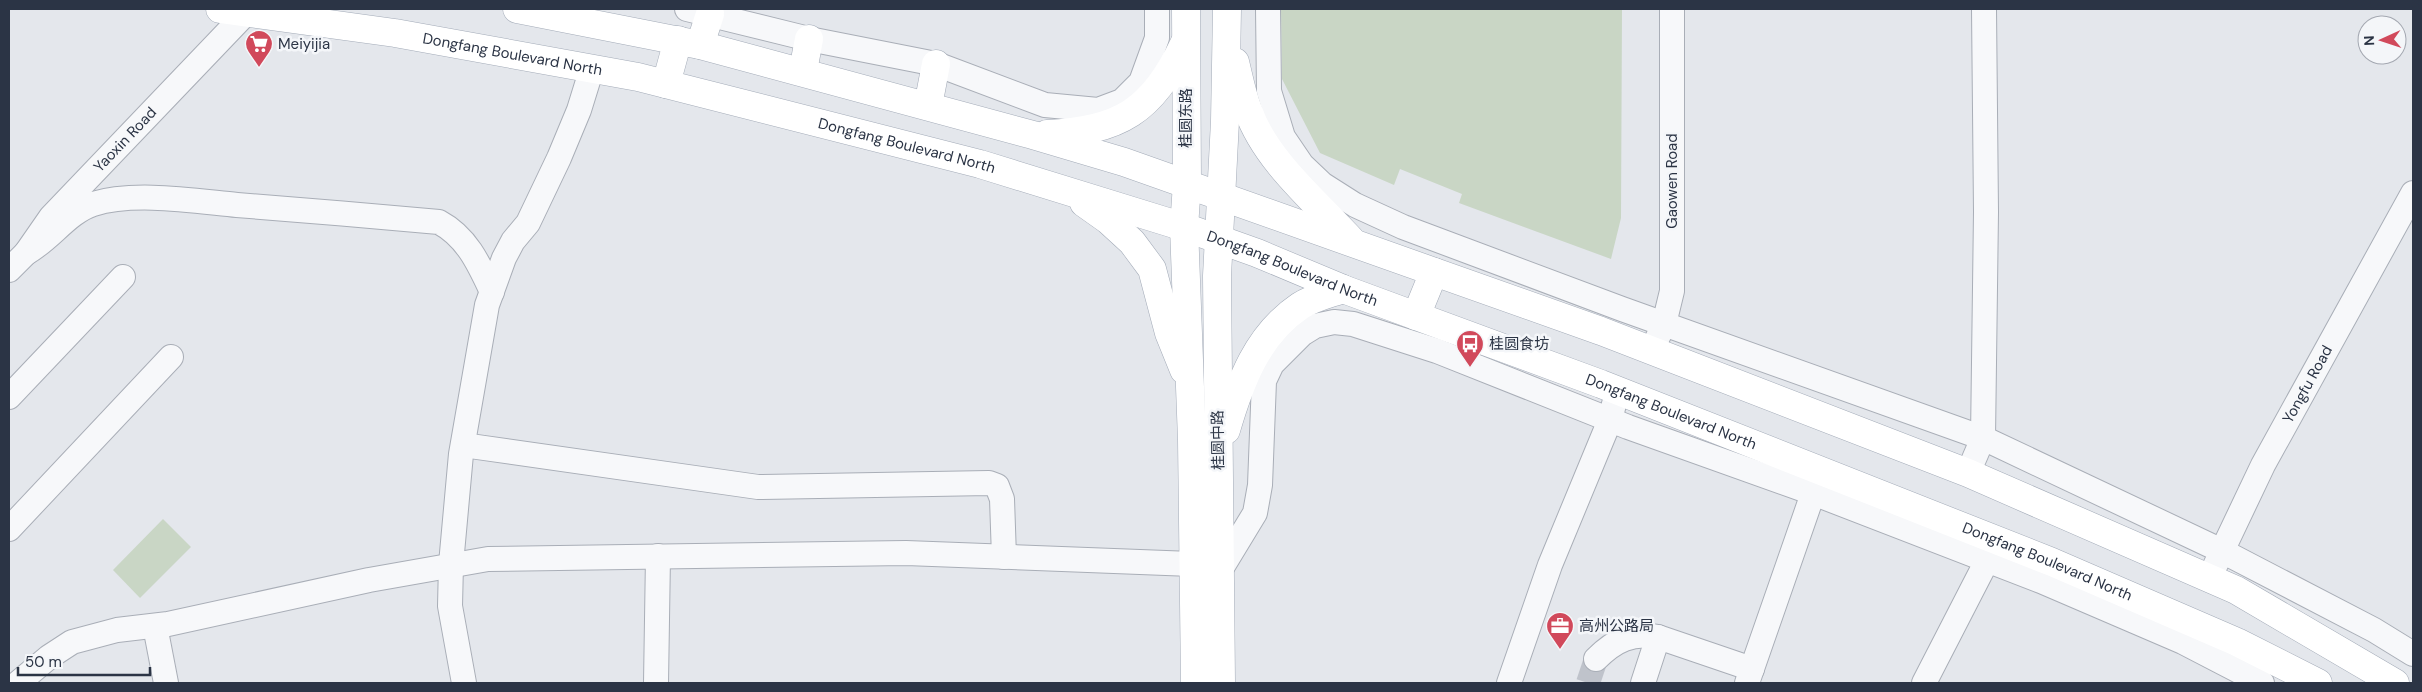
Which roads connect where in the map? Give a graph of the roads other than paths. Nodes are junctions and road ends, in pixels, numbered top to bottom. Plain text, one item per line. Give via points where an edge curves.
1 (220, 9) edge
2 (517, 9) edge
3 (1157, 9) edge
4 (1186, 9) edge
5 (1268, 9) edge
6 (1672, 9) edge
7 (1984, 9) edge
8 (699, 11) edge
9 (247, 12) junction
10 (600, 16) edge
11 (1227, 17) edge
12 (809, 39) junction
13 (1186, 41) junction
14 (689, 42) junction
15 (936, 64) junction
16 (592, 68) junction
17 (803, 71) junction
18 (666, 84) junction
19 (928, 106) junction
20 (1034, 135) junction
21 (1187, 184) junction
22 (1066, 191) junction
23 (2413, 193) edge
24 (1220, 196) junction
25 (1184, 227) junction
26 (1218, 239) junction
27 (1353, 243) junction
28 (26, 253) junction
29 (9, 270) edge
30 (1434, 272) junction
31 (123, 278) dead end
32 (1343, 289) junction
33 (492, 292) junction
34 (1416, 316) junction
35 (1664, 324) junction
36 (1653, 350) junction
37 (170, 357) dead end
38 (1190, 387) junction
39 (1618, 391) junction
40 (9, 397) edge
41 (1610, 420) junction
42 (1983, 438) junction
43 (463, 445) junction
44 (1218, 458) junction
45 (1968, 474) junction
46 (1817, 482) junction
47 (9, 529) edge
48 (1992, 550) junction
49 (2222, 551) junction
50 (658, 556) junction
51 (1004, 557) junction
52 (451, 564) junction
53 (1192, 564) junction
54 (1221, 569) junction
55 (2209, 579) junction
56 (154, 626) junction
57 (1658, 637) junction
58 (2413, 654) edge
59 (1596, 659) tunnel mouth
60 (2228, 663) edge
61 (1750, 676) edge
62 (18, 683) edge
63 (166, 683) edge
64 (464, 683) edge
65 (656, 683) edge
66 (1194, 683) edge
67 (1221, 683) edge
68 (1509, 683) edge
69 (1643, 683) edge
70 (1924, 683) edge
71 (2262, 683) edge
72 (2316, 683) edge
73 (2395, 683) edge

1 - 9 main road, Dongfang Boulevard North
2 - 10 main road
3 - 15 street via 1157,38 1141,82 1122,100 1098,110 1045,105
4 - 13 main road, 桂圆东路
5 - 35 street via 1269,91 1280,128 1302,165 1322,184 1355,205 1404,227
6 - 35 street, Gaowen Road via 1672,291
7 - 42 street
8 - 12 street
8 - 14 main road
9 - 16 main road, Dongfang Boulevard North via 395,33
9 - 28 street, Yaoxin Road via 52,217
10 - 14 main road
11 - 24 main road
11 - 27 main road via 1248,112 1268,148 1300,189
12 - 15 street
12 - 17 main road
13 - 20 main road via 1168,76 1149,101 1126,118 1070,133
13 - 21 main road, 桂圆东路
14 - 17 main road
14 - 18 main road
15 - 19 main road
16 - 18 main road, Dongfang Boulevard North
16 - 33 street via 559,158 528,223 504,258
17 - 19 main road
18 - 22 main road, Dongfang Boulevard North via 980,164
19 - 20 main road
20 - 21 main road
21 - 24 main road
21 - 25 main road, 桂圆东路
22 - 25 main road, Dongfang Boulevard North
22 - 38 main road via 1108,220 1132,242 1152,269 1168,333
23 - 49 street, Yongfu Road via 2263,465
24 - 26 main road, 桂圆中路
24 - 27 main road
25 - 26 main road, Dongfang Boulevard North
25 - 38 main road, 桂圆中路
26 - 32 main road, Dongfang Boulevard North
26 - 44 main road, 桂圆中路
27 - 30 main road
28 - 29 street, Yaoxin Road
28 - 33 street via 91,204 114,199 195,201 439,222 455,231
30 - 34 main road
30 - 36 main road
31 - 40 street
32 - 34 main road, Dongfang Boulevard North
32 - 44 main road via 1301,306 1272,330 1252,358 1234,400
33 - 43 street
34 - 39 main road, Dongfang Boulevard North
35 - 36 street, Gaowen Road
35 - 42 street
36 - 45 main road
37 - 47 street
38 - 53 main road, 桂圆中路
39 - 41 street
39 - 46 main road, Dongfang Boulevard North
41 - 46 street
41 - 54 street via 1437,351 1354,324 1334,322 1315,326 1302,334 1272,364 1264,381 1260,485 1255,513
41 - 68 street via 1550,565
42 - 45 street
42 - 49 street
43 - 51 street via 758,487 989,483 997,486 1002,499
43 - 52 street
44 - 54 main road, 桂圆中路
45 - 55 main road
46 - 48 main road, Dongfang Boulevard North
46 - 61 street
48 - 60 main road, Dongfang Boulevard North
48 - 70 street
49 - 55 street, Yongfu Road
49 - 58 street via 2374,630
50 - 51 street via 906,553
50 - 52 street via 497,558
50 - 65 street
51 - 53 street
52 - 56 street
52 - 64 street via 450,606
53 - 66 main road, 桂圆中路
54 - 67 main road, 桂圆中路
55 - 73 main road via 2236,590
56 - 62 street via 117,630 72,642
56 - 63 street
57 - 59 street via 1642,634 1623,639
57 - 61 street
57 - 69 street
60 - 71 street
60 - 72 main road, Dongfang Boulevard North

